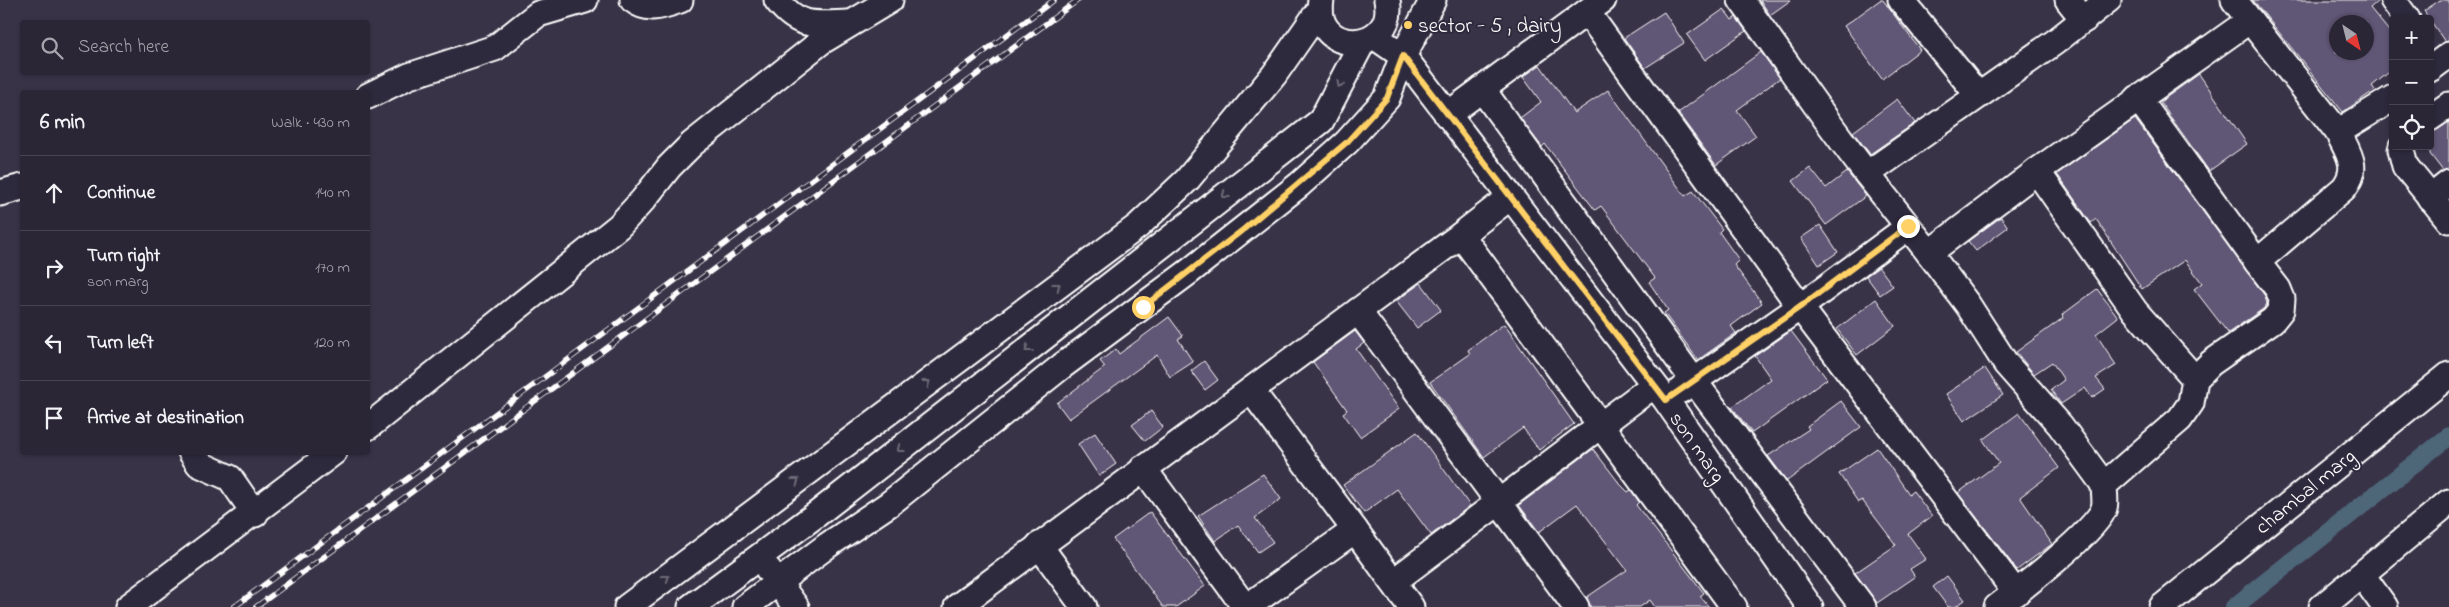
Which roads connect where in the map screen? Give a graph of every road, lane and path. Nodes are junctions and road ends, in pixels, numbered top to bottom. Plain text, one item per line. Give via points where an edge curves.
1 (585, 0) edge
2 (633, 0) edge
3 (680, 0) edge
4 (777, 0) edge
5 (890, 0) edge
6 (1433, 0) edge
7 (1741, 0) edge
8 (1901, 0) edge
9 (2068, 0) edge
10 (2108, 0) edge
11 (2234, 0) edge
12 (2393, 0) edge
13 (1387, 1) edge
14 (1320, 4) edge
15 (1595, 6) edge
16 (2404, 15) edge
17 (2084, 20) junction
18 (2250, 20) junction
19 (849, 23) junction
20 (1369, 38) junction
21 (1403, 56) junction
22 (1482, 89) junction
23 (370, 95) edge
24 (1978, 95) junction
25 (2138, 98) junction
26 (2389, 100) edge
27 (2449, 105) edge
28 (1447, 115) junction
29 (2434, 115) edge
30 (2338, 132) junction
31 (2401, 150) edge
32 (2037, 172) junction
33 (1867, 174) junction
34 (20, 187) edge
35 (2439, 190) edge
36 (0, 193) edge
37 (1510, 197) junction
38 (2449, 220) edge
39 (1908, 226) junction
40 (1461, 235) junction
41 (1929, 253) junction
42 (2257, 262) junction
43 (1800, 307) junction
44 (1358, 311) junction
45 (2449, 375) edge
46 (2195, 379) junction
47 (1694, 381) junction
48 (1251, 390) junction
49 (1660, 393) junction
50 (370, 425) edge
51 (1601, 426) junction
52 (193, 455) edge
53 (330, 455) edge
54 (1143, 468) junction
55 (2104, 485) junction
56 (1499, 502) junction
57 (2449, 502) edge
58 (255, 514) junction
59 (1355, 530) junction
60 (1039, 545) junction
61 (759, 557) junction
62 (2362, 575) junction
63 (778, 582) junction
64 (1393, 582) junction
65 (2006, 600) edge
66 (128, 607) edge
67 (627, 607) edge
68 (691, 607) edge
69 (745, 607) edge
70 (796, 607) edge
71 (957, 607) edge
72 (1084, 607) edge
73 (1246, 607) edge
74 (1411, 607) edge
75 (1576, 607) edge
76 (1734, 607) edge
77 (1810, 607) edge
78 (1863, 607) edge
79 (2162, 607) edge
80 (2322, 607) edge
81 (2385, 607) edge

1 - 23 street via 538,14 495,48 409,76
2 - 3 street via 640,6 652,8
4 - 19 street via 795,18 808,24
5 - 19 street
6 - 21 street
7 - 33 street
8 - 24 street
9 - 17 street
10 - 17 street
11 - 18 street
12 - 16 street
13 - 20 street via 1383,26
14 - 20 street via 1322,21 1328,32 1338,39 1351,42
67 -> 14 street via 1138,226 1188,180 1274,75
15 - 22 street
15 - 43 street
17 - 24 street
18 - 25 street
18 - 30 street
19 - 50 street via 692,144 619,226
20 - 21 street, son marg
20 -> 61 street via 1321,120
21 - 28 street, son marg
21 - 63 street via 1387,98 1347,142 1299,185 1062,366 889,504
22 - 28 street
22 - 47 street
24 - 33 street
25 - 32 street
25 - 42 street
26 - 30 street
27 - 29 street
28 - 37 street, son marg
30 - 42 street via 2352,163 2352,178
31 - 35 street via 2405,166
32 - 41 street
32 - 46 street via 2135,312
33 - 39 street
34 - 36 street
35 - 38 street
37 - 40 street
37 - 49 street, son marg
39 - 41 street
39 - 43 street
40 - 44 street
40 - 51 street
41 - 55 street via 2006,364 2060,425
42 - 46 street via 2278,289 2282,299 2281,310 2273,320 2211,363
43 - 47 street
43 - 65 street
44 - 48 street
44 - 56 street
45 - 79 street, chambal marg
46 - 55 street via 2191,403 2180,418
47 - 49 street
47 - 78 street
48 - 54 street
48 - 59 street
49 - 51 street
49 - 77 street, son marg
51 - 56 street
51 - 76 street
52 - 58 street via 199,464 230,478
53 - 58 street
54 - 60 street
54 - 73 street
55 - 65 street via 2104,508 2095,522 2053,563
56 - 64 street
56 - 75 street
57 - 62 street
58 - 66 street
59 - 64 street
59 - 73 street
60 - 71 street
60 - 72 street
61 - 63 street
61 - 68 street
62 - 80 street
62 - 81 street
63 - 69 street
63 - 70 street
64 - 74 street

